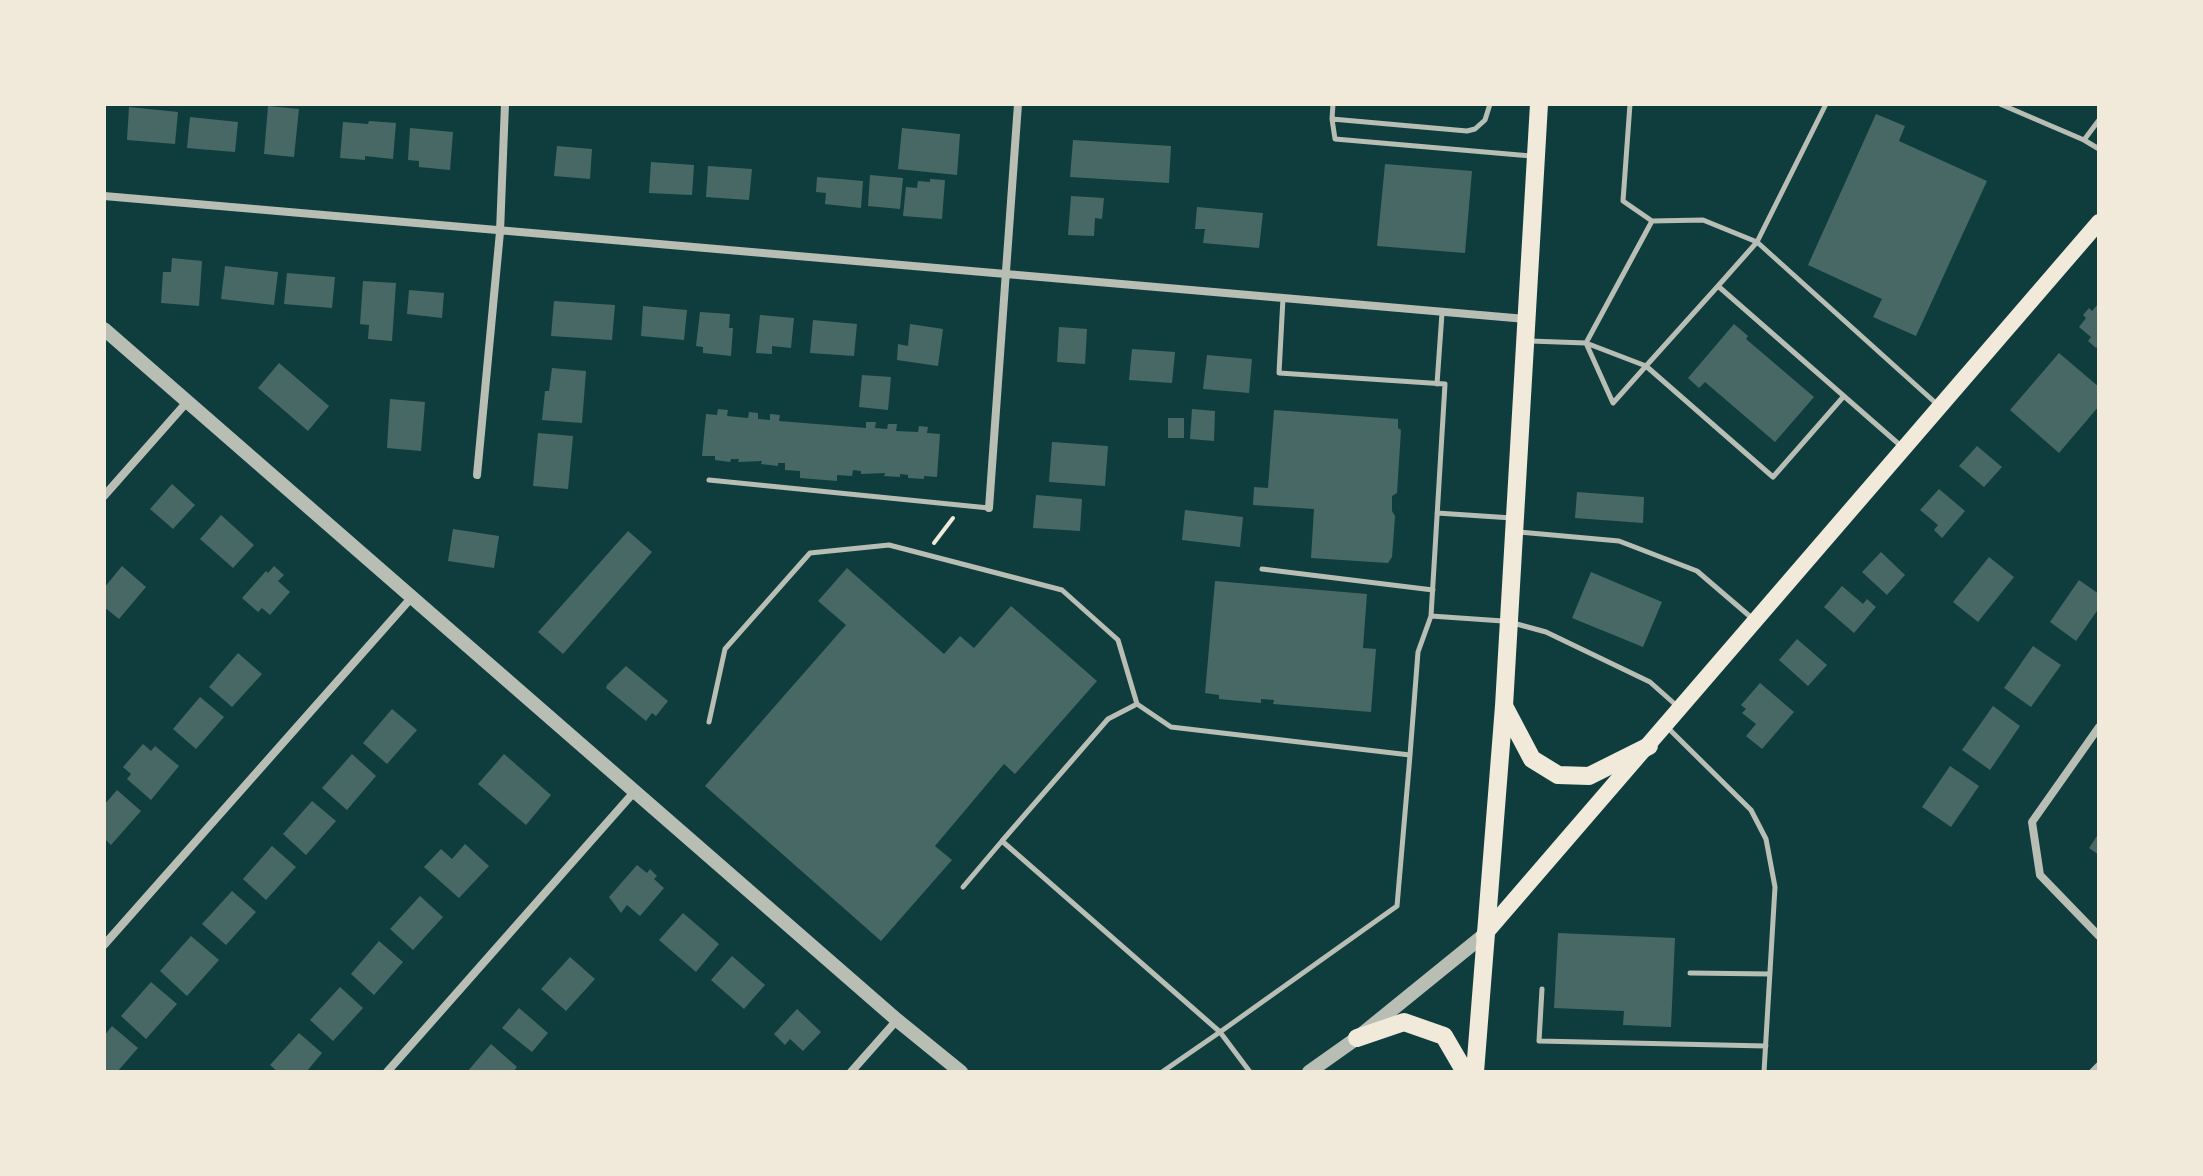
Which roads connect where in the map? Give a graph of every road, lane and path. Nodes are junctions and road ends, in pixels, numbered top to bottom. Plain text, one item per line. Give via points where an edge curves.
1 (505, 104) edge
2 (1018, 104) edge
3 (1333, 104) edge
4 (1490, 104) edge
5 (1539, 104) edge
6 (1630, 104) edge
7 (1826, 104) edge
8 (2000, 104) edge
9 (1332, 119) junction
10 (2099, 120) edge
11 (2084, 140) junction
12 (2099, 149) edge
13 (1536, 157) junction
14 (104, 196) edge
15 (1652, 221) junction
16 (2099, 222) edge
17 (500, 232) junction
18 (1757, 242) junction
19 (1007, 274) junction
20 (1718, 286) junction
21 (1283, 298) junction
22 (1442, 312) junction
23 (1527, 319) junction
24 (104, 329) edge
25 (1525, 340) junction
26 (1586, 343) junction
27 (1646, 366) junction
28 (1437, 384) junction
29 (1844, 396) junction
30 (187, 402) junction
31 (1940, 407) junction
32 (1904, 449) junction
33 (477, 475) dead end
34 (709, 480) dead end
35 (104, 496) edge
36 (963, 505) junction
37 (989, 508) joint
38 (1437, 513) junction
39 (1515, 525) junction
40 (925, 554) junction
41 (1262, 569) dead end
42 (1433, 590) junction
43 (412, 597) junction
44 (1431, 616) junction
45 (1509, 621) junction
46 (1756, 622) junction
47 (1137, 704) junction
48 (1504, 706) junction
49 (1681, 709) junction
50 (709, 722) dead end
51 (1666, 727) junction
52 (2099, 727) edge
53 (1649, 746) junction
54 (1410, 755) junction
55 (635, 791) junction
56 (1002, 841) junction
57 (963, 887) dead end
58 (1484, 935) junction
59 (2099, 936) edge
60 (104, 945) edge
61 (1690, 973) dead end
62 (1770, 974) junction
63 (1542, 989) dead end
64 (897, 1020) junction
65 (1220, 1032) junction
66 (1357, 1038) junction
67 (1766, 1046) junction
68 (2099, 1066) edge
69 (387, 1072) edge
70 (851, 1072) edge
71 (961, 1072) edge
72 (1162, 1072) edge
73 (1250, 1072) edge
74 (1309, 1072) edge
75 (1465, 1072) edge
76 (1475, 1072) edge
77 (1764, 1072) edge
78 (2093, 1072) edge

1 - 17 street
2 - 19 street
3 - 9 lane
4 - 9 lane via 1480,126 1467,131
5 - 13 main road
6 - 15 lane via 1623,201
7 - 18 lane
8 - 11 lane
9 - 13 lane via 1335,139
10 - 11 lane
11 - 12 lane
13 - 23 main road
14 - 17 street
15 - 18 lane via 1703,220
15 - 26 lane
16 - 31 main road
17 - 19 street
17 - 33 street
18 - 20 lane
18 - 31 lane
19 - 21 street
19 - 37 street
20 - 27 lane
20 - 29 lane
21 - 22 street
21 - 28 lane via 1279,373
22 - 23 street
22 - 28 lane
23 - 25 main road
24 - 30 street
25 - 26 lane
25 - 39 main road
26 - 27 lane
26 - 27 lane via 1613,403
27 - 29 lane via 1773,477
28 - 38 lane via 1445,384
29 - 32 lane
30 - 35 street
30 - 43 street
31 - 32 main road
32 - 46 main road
34 - 36 lane
36 - 37 lane
36 - 40 path
38 - 39 lane
38 - 42 lane
39 - 45 main road
39 - 46 lane via 1619,541 1697,571
40 - 47 lane via 1062,590 1118,640
40 - 50 lane via 889,545 810,553 725,649
41 - 42 lane
42 - 44 lane
43 - 55 street
43 - 60 street
44 - 45 lane
44 - 54 lane via 1418,652
45 - 48 main road
45 - 49 lane via 1546,632 1650,682
46 - 49 main road
47 - 54 lane via 1171,727
47 - 56 lane via 1108,719
48 - 53 main road via 1532,759 1558,775 1589,776
48 - 58 main road
49 - 51 main road
51 - 53 main road
51 - 62 lane via 1751,810 1766,839 1775,887
52 - 59 street via 2032,822 2040,875
53 - 58 main road
54 - 65 lane via 1397,906
55 - 64 street
55 - 69 street
56 - 57 lane
56 - 65 lane
58 - 66 street
58 - 76 main road
61 - 62 lane
62 - 67 lane
63 - 67 lane via 1539,1041
64 - 70 street
64 - 71 street
65 - 72 lane
65 - 73 lane
66 - 74 street
66 - 75 main road via 1404,1022 1444,1036
67 - 77 lane
68 - 78 street

